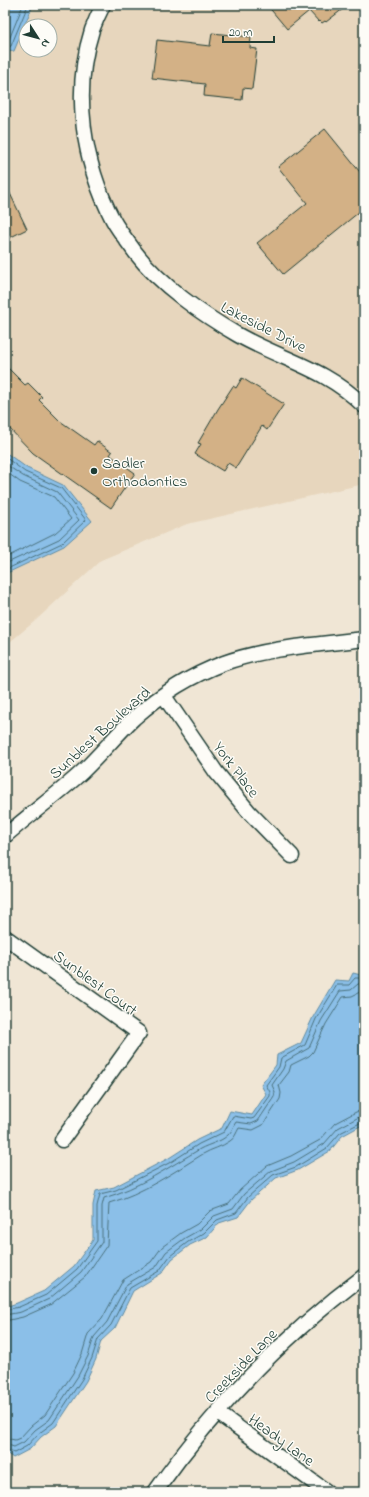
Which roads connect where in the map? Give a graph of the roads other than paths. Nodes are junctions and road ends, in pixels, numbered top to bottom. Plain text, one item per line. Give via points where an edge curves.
1 (103, 5) edge
2 (364, 406) edge
3 (364, 639) edge
4 (164, 696) junction
5 (5, 836) edge
6 (292, 856) dead end
7 (5, 937) edge
8 (62, 1140) dead end
9 (364, 1276) edge
10 (218, 1413) junction
11 (155, 1492) edge
12 (327, 1492) edge

1 - 2 street, Lakeside Drive via 92,30 84,68 82,112 87,151 95,181 114,221 144,262 189,303 239,336 333,380
3 - 4 street, Sunblest Boulevard via 277,650 240,658 207,670
4 - 5 street, Sunblest Boulevard via 134,718 77,776
4 - 6 street, York Place via 216,772 249,812
7 - 8 street, Sunblest Court via 139,1033
9 - 10 street, Creekside Lane via 296,1331 246,1380
10 - 11 street, Creekside Lane
10 - 12 street, Heady Lane

